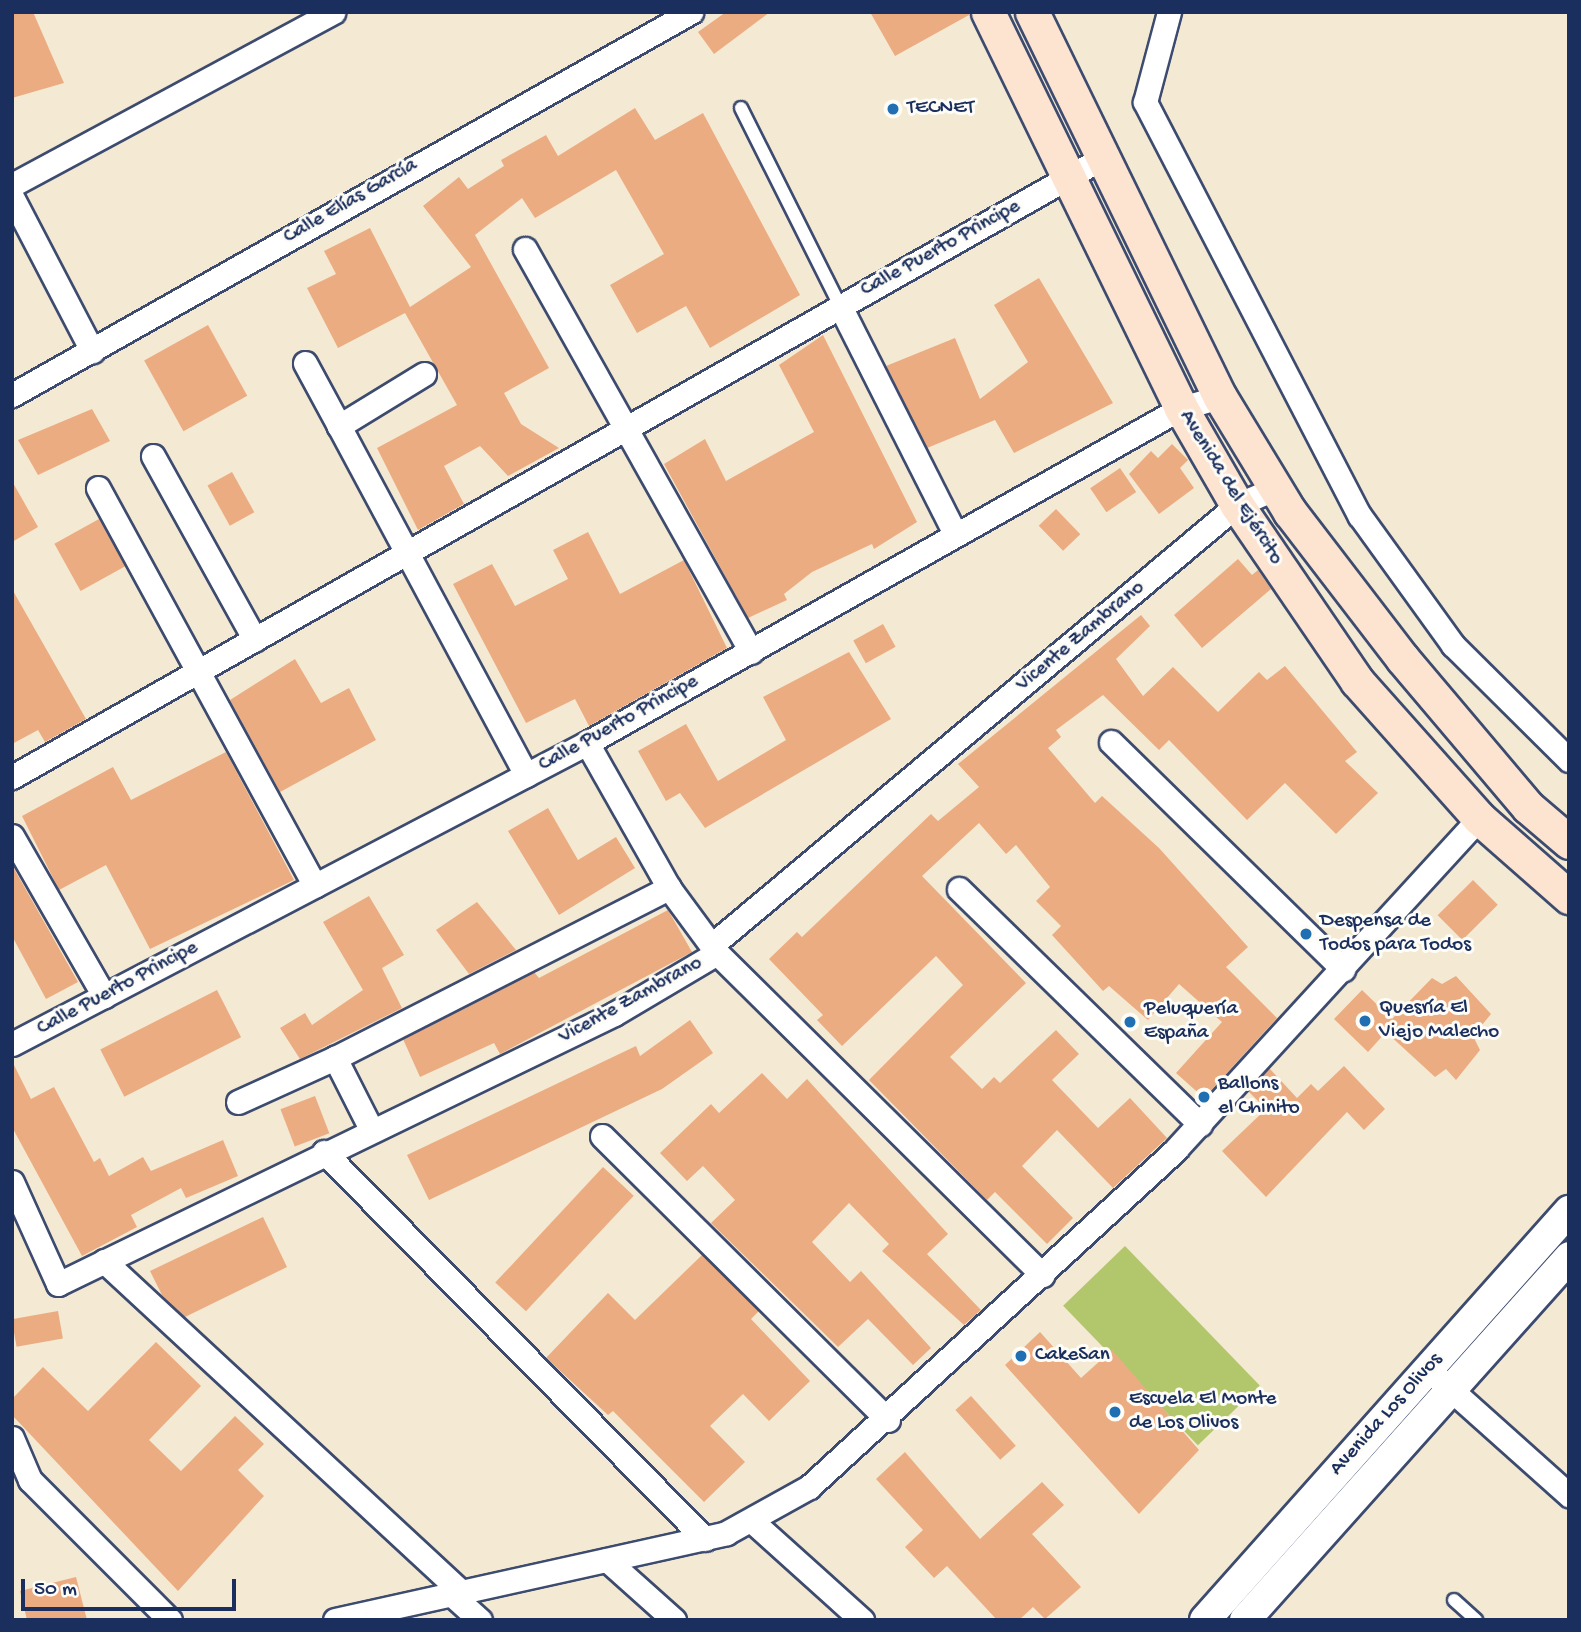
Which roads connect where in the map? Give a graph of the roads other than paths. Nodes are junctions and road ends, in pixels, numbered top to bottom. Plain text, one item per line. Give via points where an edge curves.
1 (333, 12) edge
2 (691, 12) edge
3 (988, 12) edge
4 (1032, 12) edge
5 (1169, 12) edge
6 (740, 108) dead end
7 (1102, 158) junction
8 (1069, 177) junction
9 (12, 185) edge
10 (12, 197) edge
11 (525, 249) dead end
12 (840, 306) junction
13 (92, 351) junction
14 (305, 363) dead end
15 (424, 374) dead end
16 (12, 394) edge
17 (1220, 397) junction
18 (1181, 408) junction
19 (339, 426) junction
20 (627, 428) junction
21 (153, 456) dead end
22 (98, 488) dead end
23 (1276, 488) junction
24 (1237, 505) junction
25 (955, 534) junction
26 (408, 556) junction
27 (255, 640) junction
28 (751, 652) junction
29 (198, 672) junction
30 (1111, 742) dead end
31 (587, 743) junction
32 (1569, 760) edge
33 (526, 775) junction
34 (12, 777) edge
35 (1479, 818) junction
36 (12, 835) edge
37 (1569, 842) edge
38 (315, 886) junction
39 (669, 888) junction
40 (958, 889) dead end
41 (1569, 897) edge
42 (715, 949) junction
43 (1343, 969) junction
44 (104, 996) junction
45 (12, 1044) edge
46 (335, 1058) junction
47 (237, 1102) dead end
48 (1200, 1124) junction
49 (371, 1129) junction
50 (602, 1136) dead end
51 (324, 1152) junction
52 (12, 1182) edge
53 (1569, 1211) edge
54 (1569, 1257) edge
55 (104, 1261) junction
56 (1042, 1275) junction
57 (1428, 1369) junction
58 (1451, 1390) junction
59 (888, 1420) junction
60 (12, 1438) edge
61 (21, 1481) edge
62 (1569, 1495) edge
63 (753, 1522) junction
64 (705, 1539) junction
65 (607, 1560) junction
66 (457, 1593) junction
67 (1454, 1600) dead end
68 (170, 1620) edge
69 (335, 1620) edge
70 (480, 1620) edge
71 (674, 1620) edge
72 (862, 1620) edge
73 (1205, 1620) edge
74 (1245, 1620) edge
75 (1476, 1620) edge

1 - 9 street
2 - 13 street, Calle Elías García
3 - 8 main road, Avenida del Ejército
4 - 7 main road, Avenida del Ejército
5 - 32 street via 1145,102 1360,516 1453,645
6 - 12 lane
7 - 8 street, Calle Puerto Principe
7 - 17 main road, Avenida del Ejército
8 - 12 street, Calle Puerto Principe
8 - 18 main road, Avenida del Ejército
10 - 13 street
11 - 20 street
12 - 20 street, Calle Puerto Principe
12 - 25 street
13 - 16 street, Calle Elías García
14 - 19 street
15 - 19 street
17 - 18 street, Calle Puerto Principe
17 - 23 main road, Avenida del Ejército
18 - 24 main road, Avenida del Ejército
18 - 25 street, Calle Puerto Principe
19 - 26 street
20 - 26 street, Calle Puerto Principe
20 - 28 street
21 - 27 street
22 - 29 street
23 - 24 street, Vicente Zambrano
23 - 37 main road, Avenida del Ejército via 1402,659 1528,807
24 - 35 main road, Avenida del Ejército via 1357,681
24 - 42 street, Vicente Zambrano
25 - 28 street, Calle Puerto Principe
26 - 27 street, Calle Puerto Principe
26 - 33 street
27 - 29 street, Calle Puerto Principe
28 - 31 street, Calle Puerto Principe
29 - 34 street, Calle Puerto Principe
29 - 38 street
30 - 43 street
31 - 33 street, Calle Puerto Principe
31 - 39 street
33 - 38 street, Calle Puerto Principe
35 - 41 main road, Avenida del Ejército
35 - 43 street
36 - 44 street
38 - 44 street, Calle Puerto Principe
39 - 42 street
39 - 46 street
40 - 48 street
42 - 49 street, Vicente Zambrano via 614,1014
42 - 56 street
43 - 48 street
44 - 45 street, Calle Puerto Principe
46 - 47 street
46 - 49 street
48 - 56 street
49 - 51 street, Vicente Zambrano
50 - 59 street
51 - 55 street, Vicente Zambrano
51 - 64 street
52 - 55 street, Vicente Zambrano via 58,1284
53 - 57 street, Avenida Los Olivos
54 - 58 street, Avenida Los Olivos
55 - 66 street
56 - 59 street
57 - 58 street
57 - 73 street, Avenida Los Olivos
58 - 62 street
58 - 74 street, Avenida Los Olivos
59 - 63 street via 809,1487
60 - 61 street
61 - 68 street
63 - 64 street
63 - 72 street
64 - 65 street
65 - 66 street
65 - 71 street
66 - 69 street
66 - 70 street
67 - 75 lane

